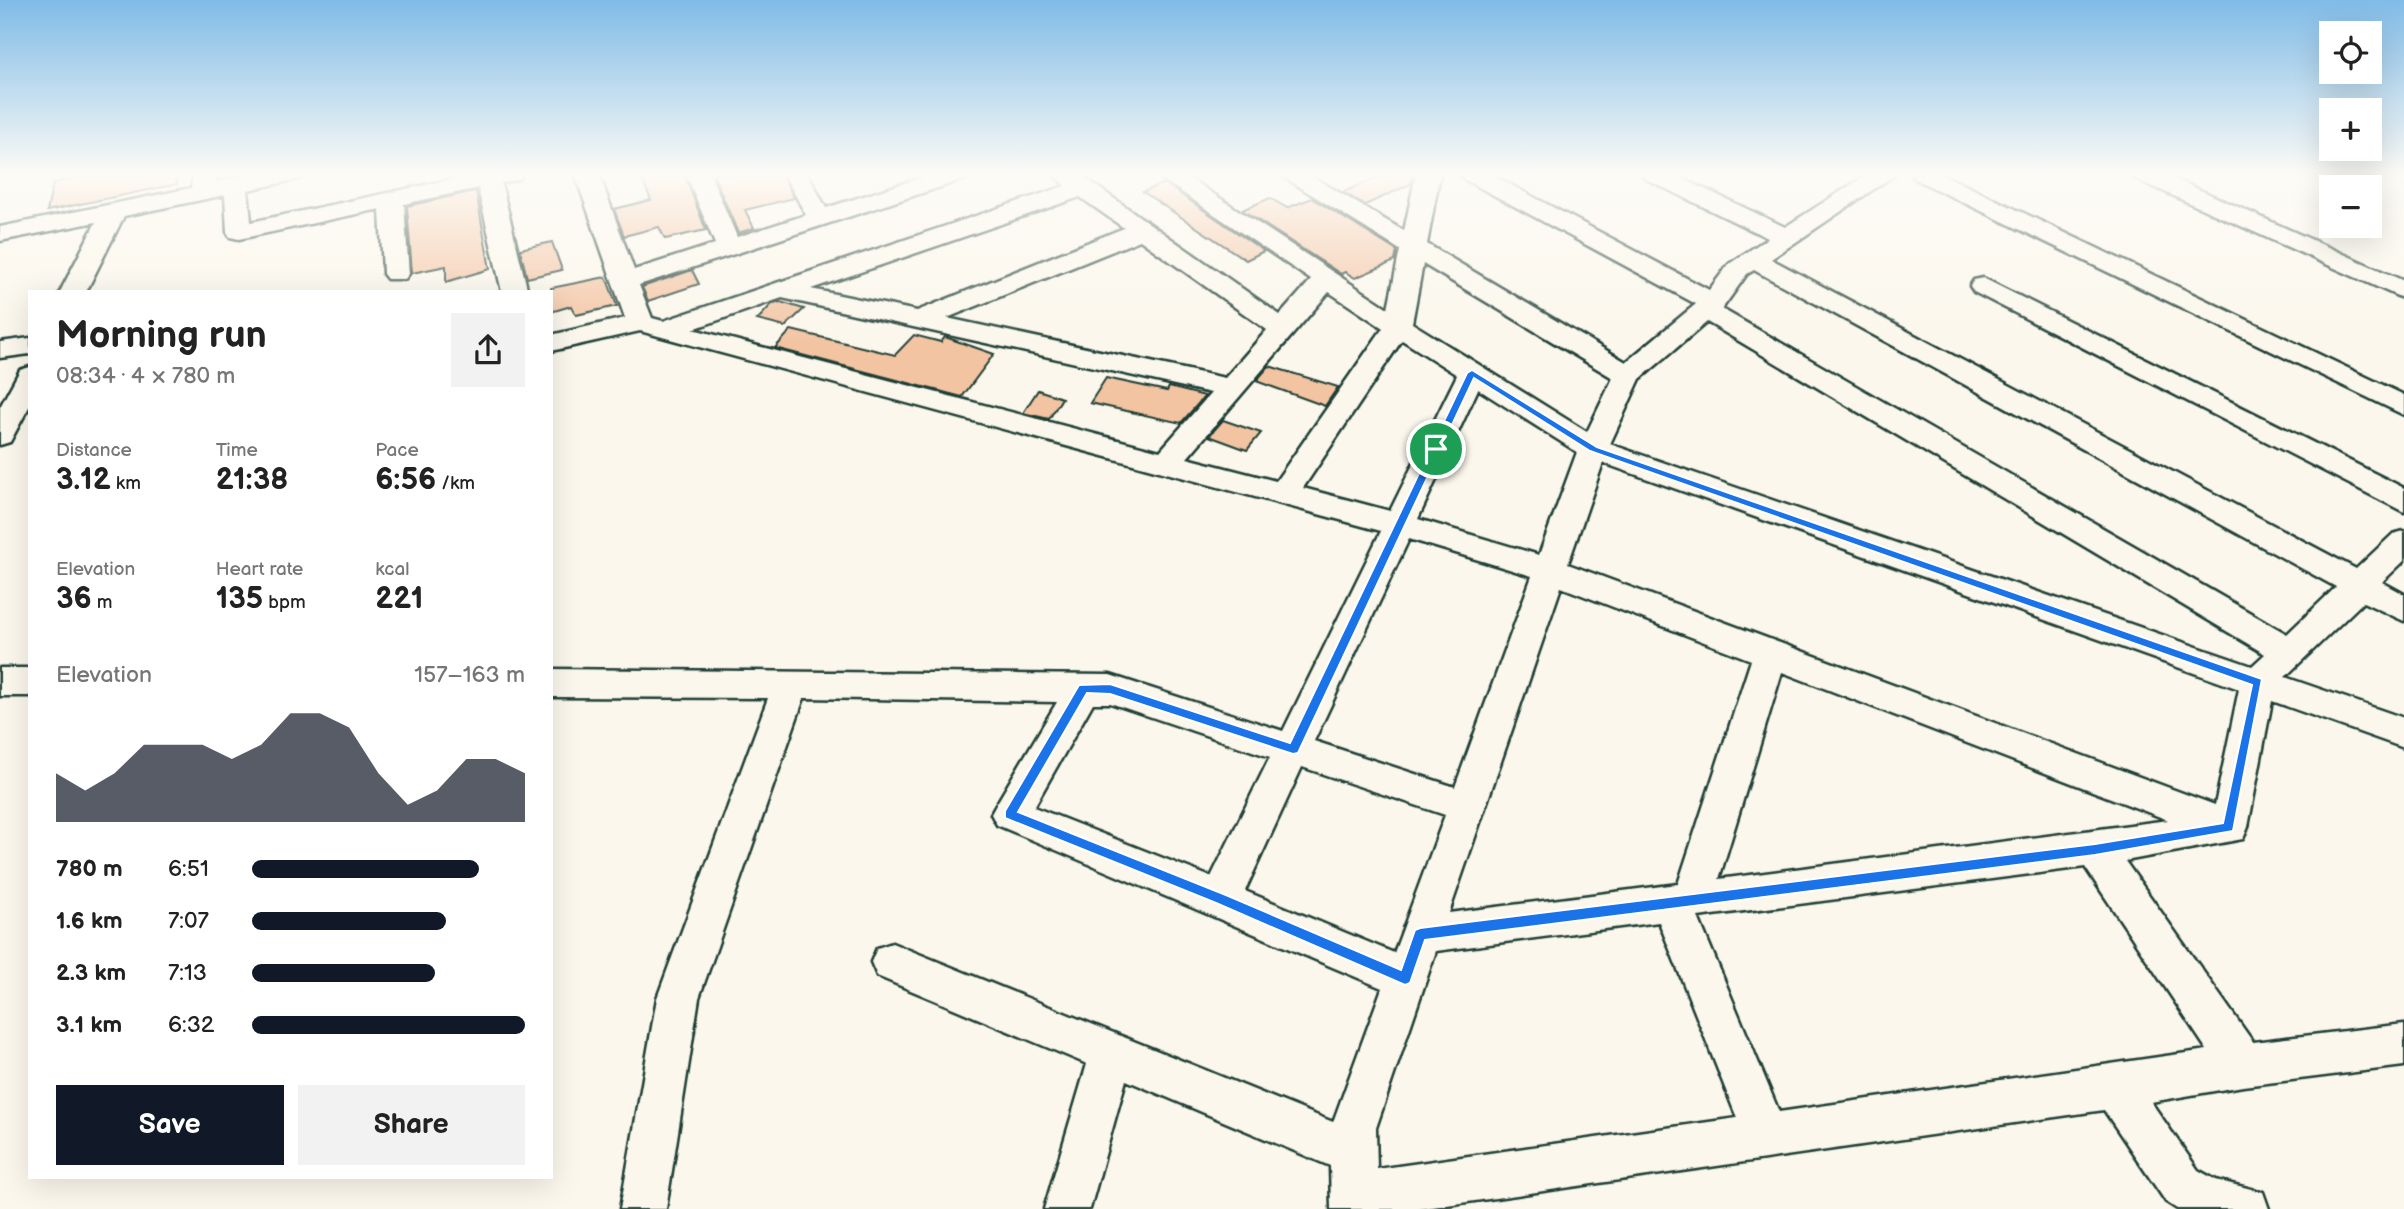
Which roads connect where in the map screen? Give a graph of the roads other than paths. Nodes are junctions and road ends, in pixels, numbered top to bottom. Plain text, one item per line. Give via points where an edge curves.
1 (18, 230) edge
2 (104, 230) edge
3 (394, 230) edge
4 (507, 230) edge
5 (607, 230) edge
6 (722, 230) edge
7 (784, 230) edge
8 (940, 230) edge
9 (1141, 230) edge
10 (1142, 230) edge
11 (1252, 230) edge
12 (1386, 230) edge
13 (1418, 230) edge
14 (1573, 230) edge
15 (1775, 230) edge
16 (1799, 230) edge
17 (2040, 230) edge
18 (2280, 230) edge
19 (0, 234) edge
20 (1788, 238) junction
21 (729, 248) junction
22 (1415, 248) junction
23 (1753, 259) junction
24 (396, 274) dead end
25 (1326, 279) junction
26 (625, 281) junction
27 (1983, 286) dead end
28 (74, 290) edge
29 (515, 290) edge
30 (780, 290) junction
31 (2404, 291) edge
32 (1709, 307) junction
33 (919, 320) junction
34 (651, 326) junction
35 (1398, 326) junction
36 (1283, 329) junction
37 (553, 344) edge
38 (28, 346) edge
39 (0, 350) edge
40 (1472, 373) junction
41 (1629, 374) junction
42 (28, 380) edge
43 (1231, 388) junction
44 (2404, 406) edge
45 (0, 435) edge
46 (1593, 449) junction
47 (1166, 463) junction
48 (1283, 494) junction
49 (2404, 501) edge
50 (1399, 525) junction
51 (2404, 542) edge
52 (1550, 570) junction
53 (2359, 585) junction
54 (2404, 609) edge
55 (2290, 652) junction
56 (1770, 653) junction
57 (0, 682) edge
58 (28, 682) edge
59 (2258, 682) junction
60 (553, 684) edge
61 (791, 684) junction
62 (1083, 689) junction
63 (2404, 733) edge
64 (1293, 749) junction
65 (1465, 806) junction
66 (2228, 827) junction
67 (2095, 849) junction
68 (1221, 899) junction
69 (1682, 900) junction
70 (1420, 935) junction
71 (891, 962) dead end
72 (1405, 978) junction
73 (2404, 1045) edge
74 (1112, 1054) junction
75 (2244, 1065) junction
76 (2114, 1087) junction
77 (1767, 1136) junction
78 (1354, 1186) edge
79 (643, 1209) edge
80 (1067, 1209) edge
81 (2246, 1209) edge

1 - 19 street
2 - 28 street
3 - 24 street
4 - 29 street
5 - 26 street
6 - 21 street
7 - 21 street
8 - 30 street
9 - 33 street
10 - 36 street
11 - 25 street
12 - 22 street
13 - 22 street
14 - 32 street
15 - 20 street
16 - 20 street
17 - 44 street
18 - 31 street
20 - 23 street
21 - 26 street
22 - 35 street
22 - 41 street
23 - 32 street via 1738,269
23 - 53 street
25 - 35 street
25 - 36 street
26 - 34 street
27 - 49 street
30 - 33 street
30 - 34 street
32 - 41 street
32 - 55 street
33 - 43 street
34 - 37 street
34 - 47 street
35 - 40 street
35 - 48 street
36 - 43 street
38 - 39 street
40 - 46 street
40 - 50 street
41 - 46 street
42 - 45 street
43 - 47 street
46 - 52 street
46 - 59 street
47 - 48 street
48 - 50 street
50 - 52 street
50 - 64 street
51 - 53 street
52 - 56 street
52 - 65 street
53 - 54 street
53 - 55 street
55 - 59 street
56 - 66 street
56 - 69 street
57 - 58 street
59 - 63 street
59 - 66 street
60 - 61 street
61 - 62 street
61 - 79 street via 678,998
62 - 64 street via 1110,689
62 - 68 street via 1010,814
64 - 65 street
64 - 68 street
65 - 70 street
66 - 67 street
67 - 69 street
67 - 75 street
68 - 72 street
69 - 70 street
69 - 77 street
70 - 72 street
71 - 74 street
72 - 78 street via 1353,1128
73 - 75 street
74 - 78 street
74 - 80 street
75 - 76 street
76 - 77 street
76 - 81 street via 2182,1186 2209,1202
77 - 78 street

